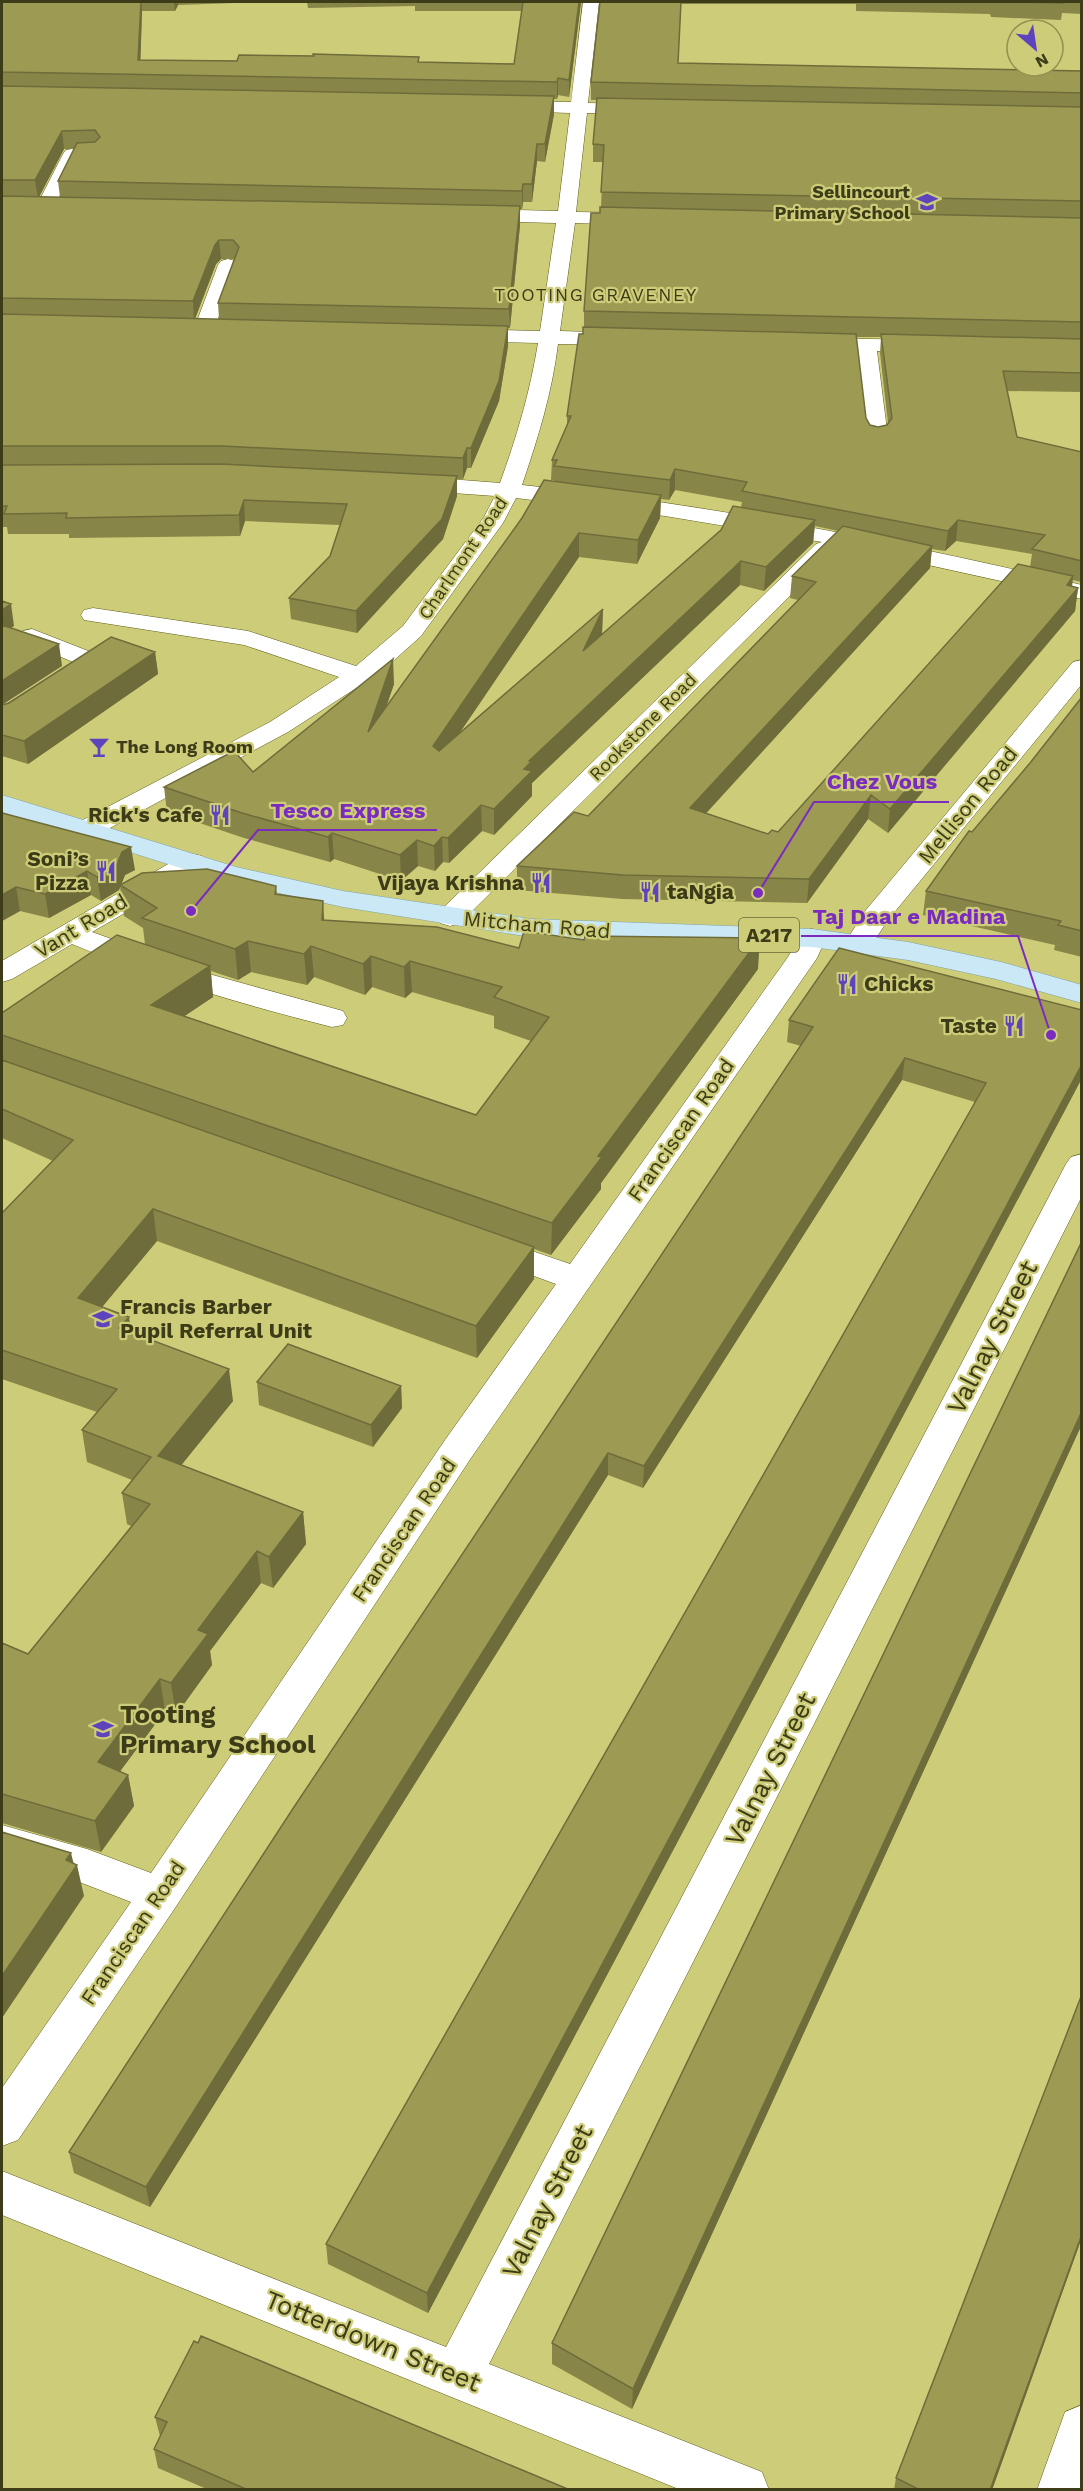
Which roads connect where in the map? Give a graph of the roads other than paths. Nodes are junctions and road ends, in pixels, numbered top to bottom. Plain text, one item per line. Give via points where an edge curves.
1 (591, 2) edge
2 (498, 106) edge
3 (579, 108) junction
4 (659, 109) edge
5 (91, 154) edge
6 (23, 206) edge
7 (45, 207) junction
8 (65, 207) edge
9 (450, 215) edge
10 (566, 217) junction
11 (654, 219) edge
12 (228, 265) dead end
13 (183, 329) edge
14 (204, 329) junction
15 (227, 330) edge
16 (447, 335) edge
17 (548, 337) junction
18 (641, 339) edge
19 (795, 343) edge
20 (866, 345) junction
21 (950, 347) edge
22 (877, 438) edge
23 (393, 482) edge
24 (509, 490) junction
25 (836, 537) junction
26 (1082, 592) edge
27 (93, 615) dead end
28 (32, 636) edge
29 (1082, 667) edge
30 (360, 675) junction
31 (2, 717) edge
32 (2, 803) edge
33 (87, 829) junction
34 (192, 862) junction
35 (450, 917) junction
36 (69, 933) junction
37 (812, 938) junction
38 (858, 944) junction
39 (2, 973) edge
40 (1082, 994) edge
41 (332, 1018) dead end
42 (1082, 1164) edge
43 (468, 1239) edge
44 (577, 1279) junction
45 (2, 1842) edge
46 (160, 1894) junction
47 (2, 2125) edge
48 (2, 2193) edge
49 (458, 2374) junction
50 (1082, 2429) edge
51 (744, 2490) edge
52 (1062, 2490) edge

1 - 3 street, Charlmont Road
2 - 3 street
3 - 4 street
3 - 10 street, Charlmont Road
5 - 7 street via 72,154
6 - 7 street
7 - 8 street
9 - 10 street
10 - 11 street
10 - 17 street, Charlmont Road
12 - 14 street
13 - 14 street
14 - 15 street
16 - 17 street
17 - 18 street
17 - 24 street, Charlmont Road via 542,385
19 - 20 street
20 - 21 street
20 - 22 street
23 - 24 street
24 - 25 street via 702,514
24 - 30 street, Charlmont Road via 489,526 412,631
25 - 26 street
25 - 35 street, Rookstone Road
27 - 30 street via 248,638
28 - 31 street via 92,661
29 - 38 street, Mellison Road via 876,916
30 - 33 street, Charlmont Road via 279,727
32 - 33 main road, Mitcham Road / A217
33 - 34 main road, Mitcham Road / A217
34 - 35 main road, Mitcham Road / A217 via 230,874
34 - 36 street, Vant Road
35 - 37 main road, Mitcham Road / A217 via 531,928
36 - 39 street, Vant Road
36 - 41 street via 192,980
37 - 38 main road, Mitcham Road / A217
37 - 44 street, Franciscan Road via 802,958
38 - 40 main road, Mitcham Road / A217 via 1001,971
42 - 49 street, Valnay Street
43 - 44 street
44 - 46 street, Franciscan Road via 458,1449
45 - 46 street
46 - 47 street, Franciscan Road
48 - 49 street, Totterdown Street
49 - 51 street, Totterdown Street
50 - 52 street

